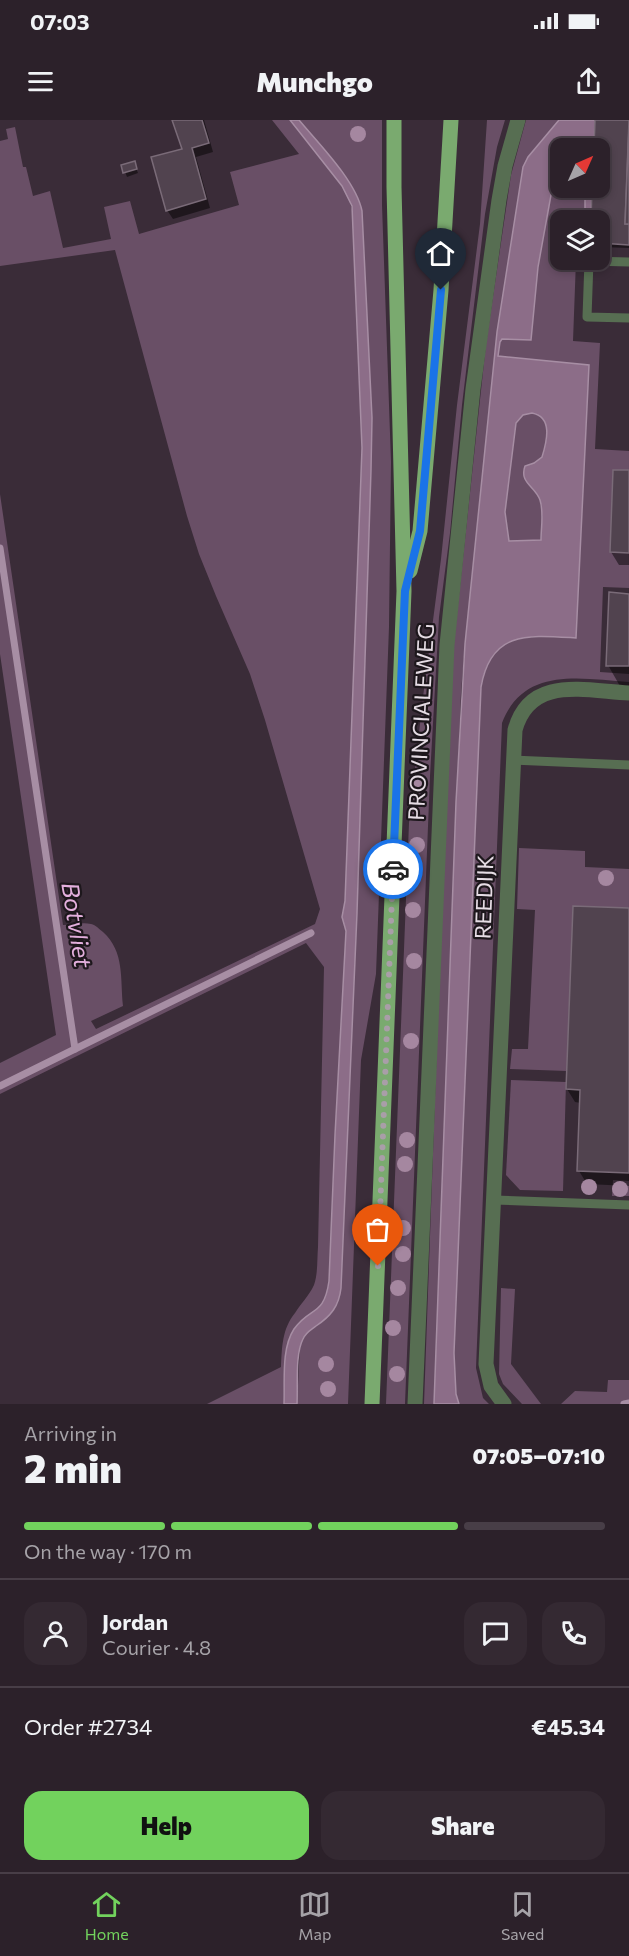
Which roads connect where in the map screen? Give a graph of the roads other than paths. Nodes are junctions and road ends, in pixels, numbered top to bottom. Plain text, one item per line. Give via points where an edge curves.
1 (394, 120) edge
2 (451, 120) edge
3 (518, 120) edge
4 (629, 262) edge
5 (629, 318) edge
6 (405, 591) junction
7 (629, 693) edge
8 (512, 760) junction
9 (629, 765) edge
10 (494, 1200) junction
11 (629, 1205) edge
12 (372, 1404) edge
13 (415, 1404) edge
14 (504, 1404) edge

1 - 6 main road, PROVINCIALEWEG
2 - 6 main road, PROVINCIALEWEG via 420,531
3 - 13 street, PROVINCIALEWEG via 499,200 472,389 447,645
4 - 5 lane via 589,261 587,317
6 - 12 main road, PROVINCIALEWEG
7 - 8 street, REEDIJK via 567,690 541,694 520,714
8 - 9 lane
8 - 10 street, REEDIJK
10 - 11 lane
10 - 14 street, REEDIJK via 486,1364 491,1386

